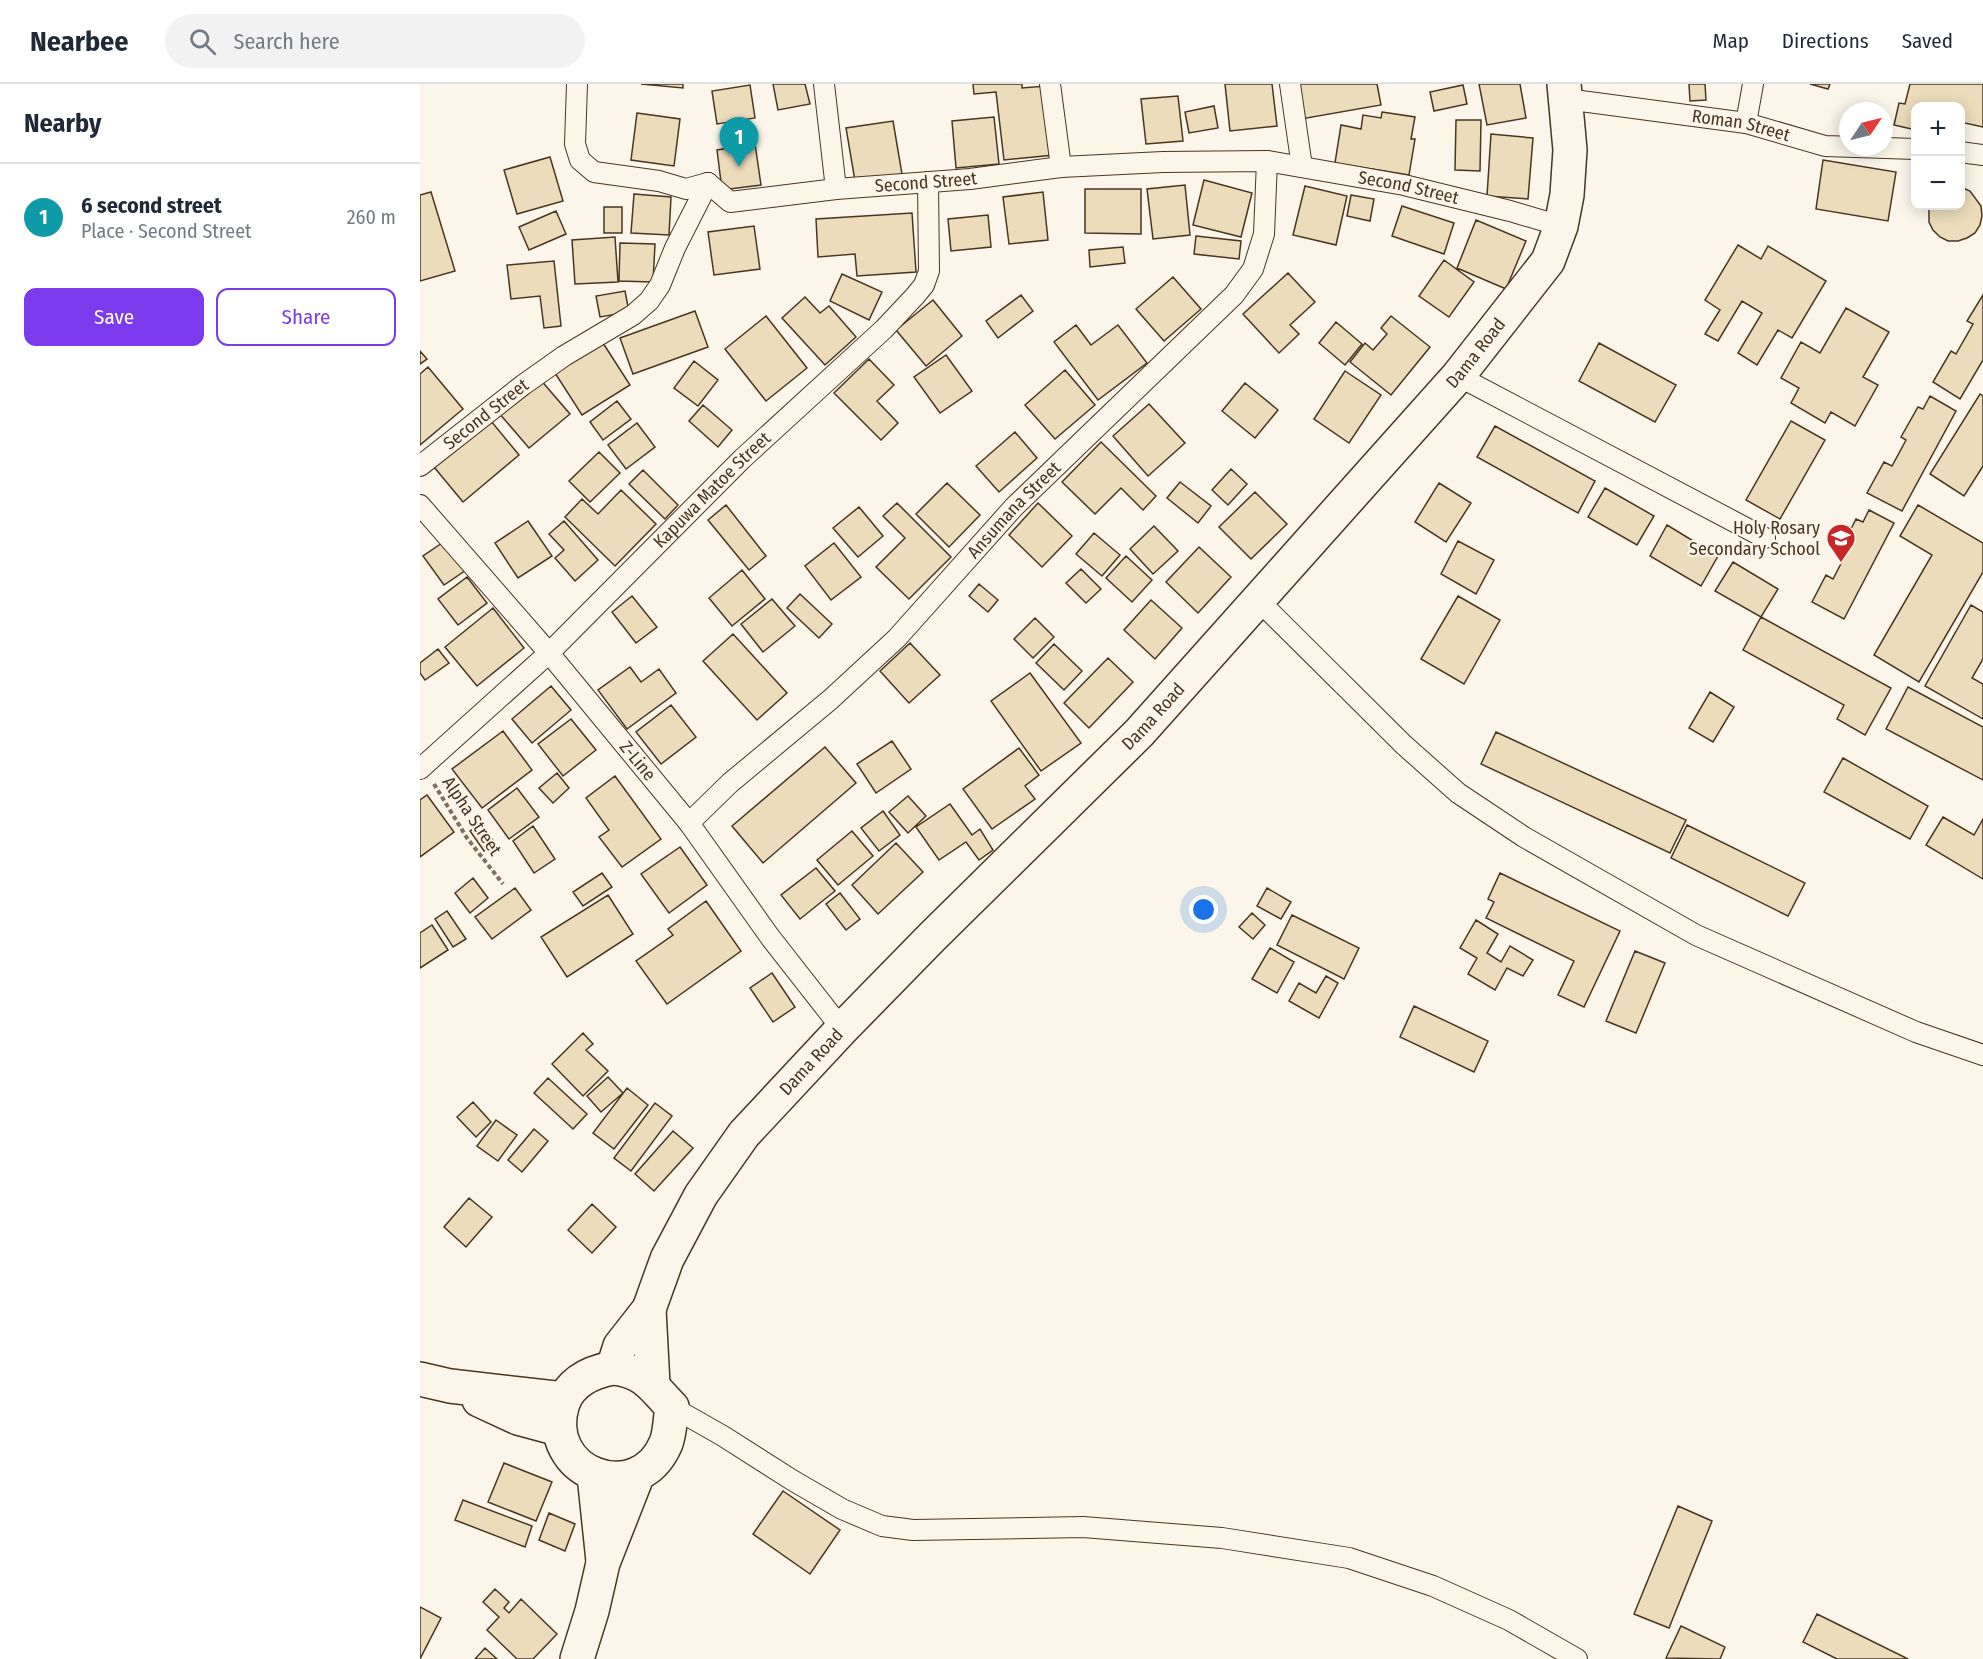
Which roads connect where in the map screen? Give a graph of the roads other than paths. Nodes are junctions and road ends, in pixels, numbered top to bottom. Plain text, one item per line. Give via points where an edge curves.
1 (577, 84) edge
2 (824, 84) edge
3 (1050, 84) edge
4 (1290, 84) edge
5 (1753, 84) edge
6 (1565, 91) edge
7 (1746, 123) junction
8 (1911, 149) edge
9 (1965, 153) edge
10 (1983, 155) edge
11 (1267, 161) junction
12 (1060, 167) junction
13 (1302, 167) junction
14 (928, 182) junction
15 (708, 183) junction
16 (836, 189) junction
17 (1561, 226) junction
18 (1458, 376) junction
19 (420, 466) edge
20 (420, 505) edge
21 (1765, 538) dead end
22 (1257, 599) junction
23 (549, 653) junction
24 (421, 768) edge
25 (689, 822) junction
26 (842, 1029) junction
27 (1983, 1055) edge
28 (649, 1309) junction
29 (613, 1368) junction
30 (435, 1383) edge
31 (662, 1396) junction
32 (562, 1414) junction
33 (638, 1474) junction
34 (594, 1475) junction
35 (603, 1563) junction
36 (577, 1659) edge
37 (1577, 1659) edge

1 - 15 street via 575,144 580,160 594,172 686,189
2 - 16 street
3 - 12 street
4 - 13 street
5 - 7 street
6 - 7 street, Roman Street
6 - 17 highway, Dama Road via 1570,150
7 - 8 street, Roman Street via 1825,146
9 - 10 street
11 - 12 street, Second Street
11 - 13 street, Second Street
11 - 25 street, Ansumana Street via 1264,234 1253,269 1234,295 1014,507 897,638
12 - 14 street, Second Street
13 - 17 street, Second Street via 1404,185
14 - 16 street, Second Street
14 - 23 street, Kapuwa Matoe Street via 929,271 924,285 884,329 742,459
15 - 16 street, Second Street via 730,202
15 - 19 street, Second Street via 649,301 523,385
17 - 18 highway, Dama Road via 1548,261
18 - 21 street
18 - 22 highway, Dama Road
20 - 23 street, Z-Line
22 - 26 highway, Dama Road via 1139,733
22 - 27 street via 1458,794 1524,837 1696,935 1916,1032
23 - 24 street, Kapuwa Matoe Street
23 - 25 street, Z-Line
25 - 26 street, Z-Line via 770,937
26 - 28 highway, Dama Road via 744,1134 701,1195 667,1259
28 - 29 highway via 620,1346
28 - 31 highway
29 - 31 highway via 642,1376
29 - 32 highway via 584,1377 573,1387
30 - 32 highway
31 - 33 highway via 667,1441 650,1466
31 - 37 street via 792,1480 842,1509 882,1526 913,1530 1083,1527 1222,1538 1349,1558 1433,1587 1509,1620
32 - 34 highway via 563,1444 570,1457
33 - 34 highway via 609,1479
33 - 35 highway
34 - 35 highway
35 - 36 highway

